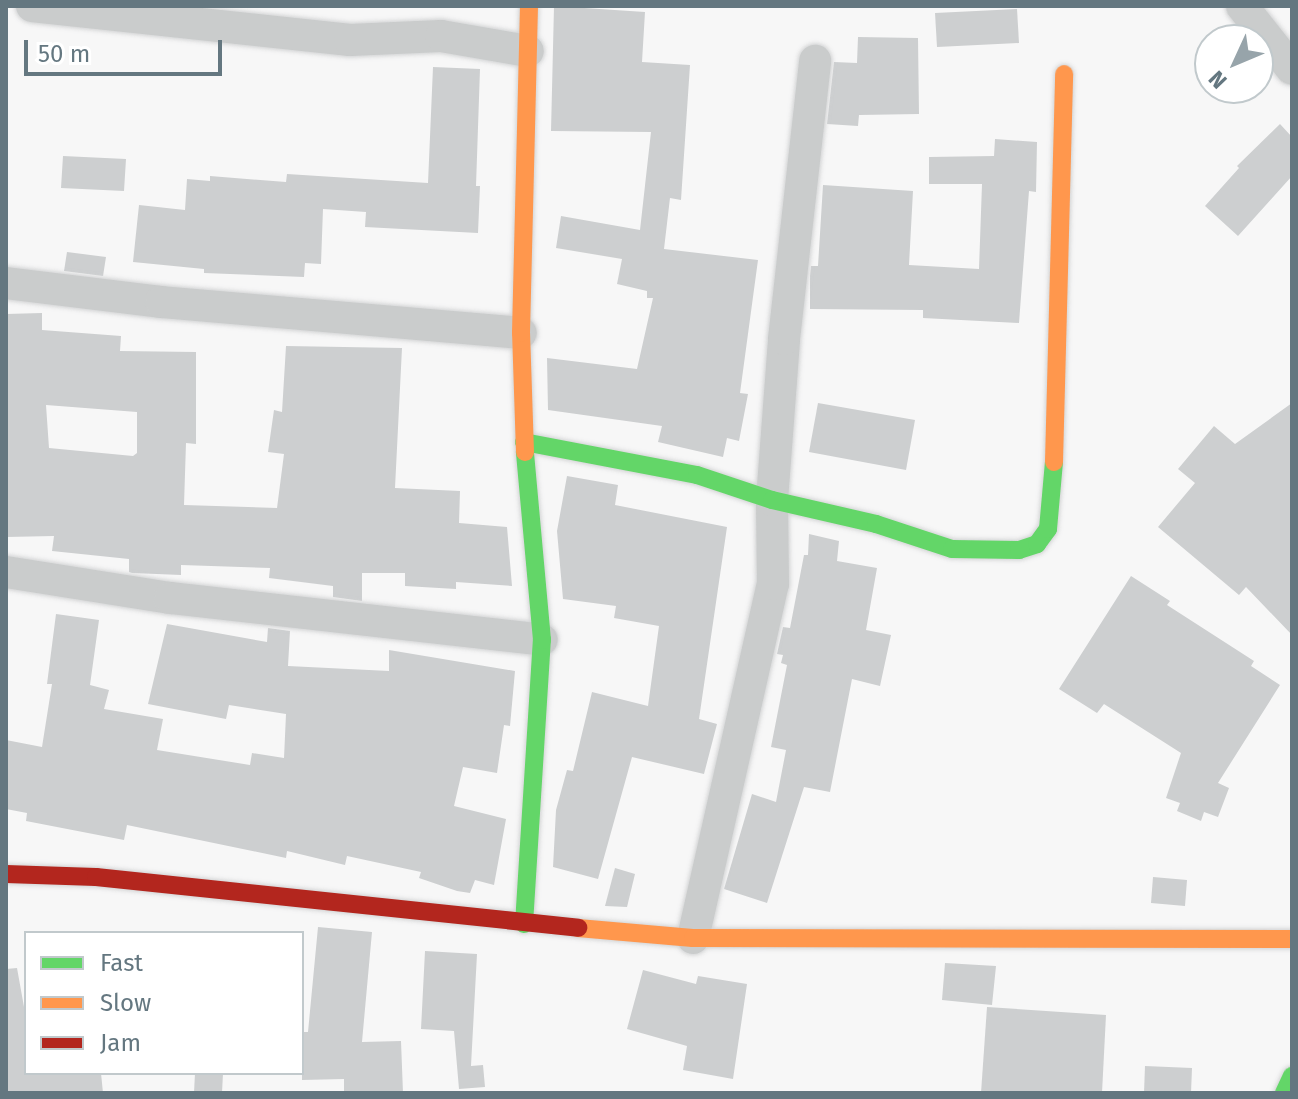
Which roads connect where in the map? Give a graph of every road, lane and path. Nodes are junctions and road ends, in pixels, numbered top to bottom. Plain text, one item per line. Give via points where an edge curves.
1 (32, 6) edge
2 (529, 6) edge
3 (1242, 6) edge
4 (528, 51) junction
5 (815, 61) dead end
6 (1292, 69) edge
7 (1064, 74) dead end
8 (6, 283) edge
9 (521, 333) junction
10 (524, 442) junction
11 (772, 500) junction
12 (6, 572) edge
13 (542, 640) junction
14 (6, 874) edge
15 (524, 924) junction
16 (693, 938) junction
17 (1292, 939) edge
18 (1292, 1076) edge
19 (1284, 1093) edge

1 - 4 street via 350,40 441,36
2 - 4 street
3 - 6 street
4 - 9 street
5 - 11 street
7 - 11 street via 1048,529 1037,544 1019,550 952,549 876,524
8 - 9 street
9 - 10 street
10 - 11 street via 697,475
10 - 13 street
11 - 16 street via 773,584
12 - 13 street via 170,598
13 - 15 street
14 - 15 street via 96,877
15 - 16 street
16 - 17 street
18 - 19 street

